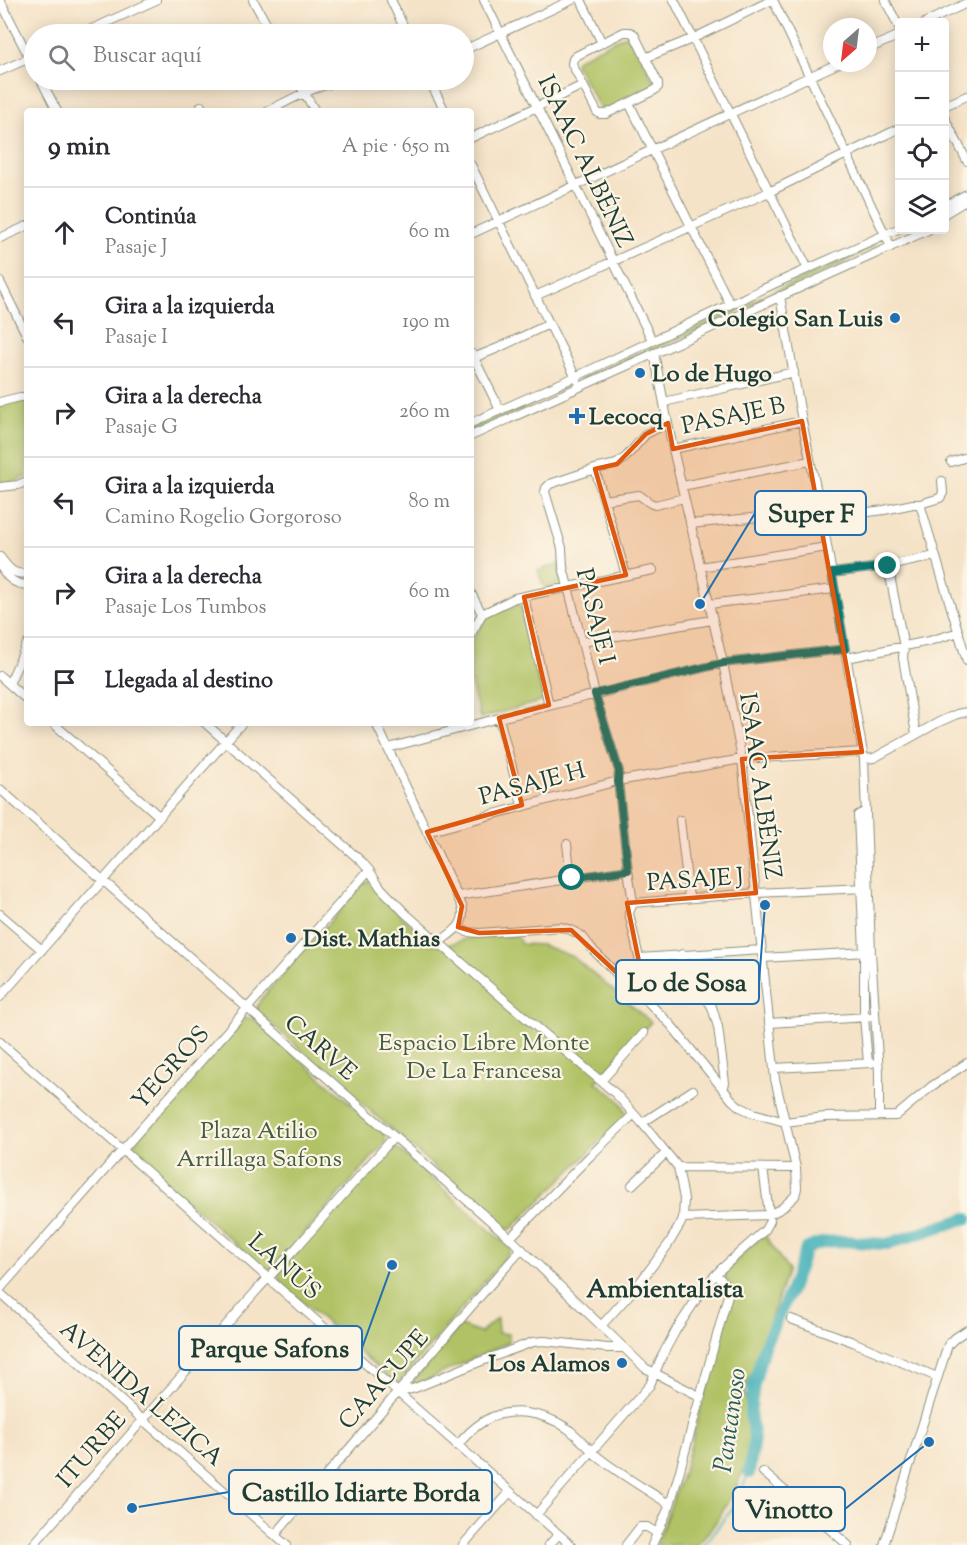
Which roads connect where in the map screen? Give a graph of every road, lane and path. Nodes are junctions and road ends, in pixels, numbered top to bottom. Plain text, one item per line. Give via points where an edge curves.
1 (0, 0) edge
2 (156, 0) edge
3 (252, 0) edge
4 (391, 0) edge
5 (484, 0) edge
6 (572, 0) edge
7 (581, 0) edge
8 (674, 0) edge
9 (773, 0) edge
10 (885, 0) edge
11 (143, 3) edge
12 (967, 3) edge
13 (935, 18) edge
14 (895, 19) edge
15 (101, 24) edge
16 (266, 24) edge
17 (402, 24) edge
18 (500, 33) junction
19 (895, 37) edge
20 (694, 38) junction
21 (24, 43) edge
22 (602, 43) junction
23 (474, 45) edge
24 (877, 45) edge
25 (645, 58) junction
26 (24, 60) edge
27 (823, 70) edge
28 (0, 71) edge
29 (810, 76) junction
30 (583, 85) junction
31 (46, 90) edge
32 (309, 90) edge
33 (434, 90) edge
34 (304, 92) junction
35 (967, 96) edge
36 (629, 103) junction
37 (949, 104) edge
38 (538, 106) junction
39 (55, 108) edge
40 (274, 108) edge
41 (313, 108) edge
42 (443, 108) edge
43 (731, 113) junction
44 (949, 125) edge
45 (895, 130) edge
46 (474, 137) edge
47 (652, 150) junction
48 (848, 154) junction
49 (967, 161) edge
50 (474, 172) edge
51 (576, 185) junction
52 (769, 192) junction
53 (967, 194) edge
54 (967, 200) edge
55 (949, 204) edge
56 (949, 211) edge
57 (499, 221) junction
58 (24, 227) edge
59 (691, 227) junction
60 (895, 230) edge
61 (474, 233) edge
62 (919, 234) edge
63 (886, 235) junction
64 (0, 238) edge
65 (891, 247) junction
66 (614, 261) junction
67 (808, 269) junction
68 (0, 282) edge
69 (535, 296) junction
70 (780, 296) junction
71 (730, 304) junction
72 (549, 324) junction
73 (24, 330) edge
74 (652, 340) junction
75 (654, 353) junction
76 (474, 356) edge
77 (474, 361) edge
78 (794, 372) junction
79 (575, 377) junction
80 (580, 387) junction
81 (24, 397) edge
82 (0, 402) edge
83 (664, 402) junction
84 (500, 410) junction
85 (802, 421) junction
86 (474, 422) edge
87 (668, 423) junction
88 (474, 435) edge
89 (673, 448) junction
90 (967, 457) edge
91 (810, 461) junction
92 (951, 462) dead end
93 (595, 469) junction
94 (942, 481) dead end
95 (24, 482) edge
96 (682, 486) junction
97 (0, 487) edge
98 (684, 498) junction
99 (603, 500) junction
100 (920, 504) junction
101 (822, 515) junction
102 (690, 524) junction
103 (827, 547) junction
104 (935, 556) junction
105 (0, 557) edge
106 (0, 565) edge
107 (888, 566) junction
108 (700, 567) junction
109 (653, 570) dead end
110 (832, 573) junction
111 (24, 574) edge
112 (626, 575) junction
113 (24, 584) edge
114 (568, 588) junction
115 (834, 589) junction
116 (524, 597) junction
117 (474, 599) edge
118 (709, 604) junction
119 (482, 614) junction
120 (712, 620) junction
121 (474, 629) edge
122 (959, 632) junction
123 (582, 642) junction
124 (904, 647) junction
125 (845, 649) junction
126 (24, 651) edge
127 (847, 658) junction
128 (967, 661) edge
129 (723, 663) junction
130 (0, 676) edge
131 (9, 684) junction
132 (595, 694) junction
133 (24, 697) edge
134 (549, 705) junction
135 (967, 712) edge
136 (499, 718) junction
137 (474, 723) edge
138 (56, 726) edge
139 (208, 726) edge
140 (239, 726) edge
141 (377, 726) edge
142 (458, 726) edge
143 (916, 734) junction
144 (226, 742) junction
145 (388, 748) junction
146 (863, 755) junction
147 (742, 759) junction
148 (618, 781) junction
149 (0, 789) edge
150 (522, 805) junction
151 (160, 817) junction
152 (680, 820) dead end
153 (427, 832) junction
154 (567, 844) dead end
155 (369, 870) junction
156 (628, 870) junction
157 (572, 878) junction
158 (103, 881) junction
159 (865, 888) junction
160 (756, 894) junction
161 (458, 896) junction
162 (689, 898) junction
163 (633, 903) junction
164 (0, 914) edge
165 (458, 927) junction
166 (438, 943) junction
167 (42, 950) junction
168 (867, 952) junction
169 (682, 954) junction
170 (762, 954) junction
171 (639, 958) junction
172 (0, 998) edge
173 (647, 1001) junction
174 (247, 1008) junction
175 (875, 1016) junction
176 (864, 1017) junction
177 (769, 1023) junction
178 (644, 1032) dead end
179 (0, 1042) edge
180 (873, 1063) junction
181 (967, 1063) edge
182 (774, 1068) junction
183 (602, 1080) junction
184 (723, 1089) junction
185 (693, 1090) dead end
186 (634, 1114) junction
187 (879, 1116) junction
188 (785, 1122) junction
189 (642, 1123) junction
190 (394, 1137) junction
191 (122, 1150) junction
192 (666, 1153) junction
193 (678, 1167) junction
194 (763, 1168) junction
195 (796, 1168) junction
196 (632, 1185) dead end
197 (769, 1215) junction
198 (683, 1218) junction
199 (510, 1238) junction
200 (522, 1250) junction
201 (716, 1274) junction
202 (268, 1277) junction
203 (0, 1291) edge
204 (791, 1319) dead end
205 (601, 1326) junction
206 (967, 1330) edge
207 (624, 1348) junction
208 (655, 1374) junction
209 (937, 1377) junction
210 (397, 1393) junction
211 (701, 1397) junction
212 (143, 1420) junction
213 (457, 1446) junction
214 (592, 1451) junction
215 (763, 1472) dead end
216 (510, 1492) junction
217 (670, 1505) junction
218 (536, 1515) junction
219 (657, 1533) junction
220 (275, 1535) junction
221 (558, 1535) junction
222 (33, 1545) edge
223 (286, 1545) edge
224 (463, 1545) edge
225 (549, 1545) edge
226 (571, 1545) edge
227 (626, 1545) edge
228 (652, 1545) edge
229 (848, 1545) edge
230 (884, 1545) edge

1 - 21 street
2 - 11 street
3 - 16 street
4 - 17 street
5 - 18 street, ISAAC ALBÉNIZ
6 - 18 street
7 - 22 street
8 - 20 street
9 - 20 street
9 - 29 street
10 - 14 street
11 - 15 street
12 - 13 street
18 - 23 street
18 - 38 street, ISAAC ALBÉNIZ
19 - 24 street
20 - 25 street
20 - 43 street
22 - 25 street via 630,32
22 - 30 street via 573,59
25 - 36 street via 657,87
26 - 28 street
27 - 29 street
29 - 43 street
29 - 48 street
30 - 36 street via 600,114
30 - 38 street
31 - 39 street
32 - 34 street
33 - 42 street
34 - 40 street
34 - 41 street
35 - 37 street
36 - 47 street
38 - 46 street
38 - 51 street, ISAAC ALBÉNIZ
43 - 47 street
43 - 52 street
44 - 49 street
45 - 48 street
47 - 51 street
47 - 59 street
48 - 52 street
48 - 63 street
50 - 57 street
51 - 57 street
51 - 66 street, ISAAC ALBÉNIZ
52 - 59 street
52 - 67 street
53 - 55 street
54 - 56 street
57 - 61 street
57 - 69 street
58 - 64 street
59 - 66 street
59 - 71 street
60 - 63 street
62 - 65 street
63 - 65 street
63 - 67 street
65 - 70 street
66 - 69 street
66 - 74 street, ISAAC ALBÉNIZ
67 - 71 street
68 - 73 street
69 - 72 street
70 - 75 street
70 - 78 street
71 - 74 street
72 - 76 street
72 - 79 street
74 - 79 street
75 - 80 street
75 - 83 street, ISAAC ALBÉNIZ
77 - 84 street
78 - 83 street
78 - 85 street
79 - 80 street
79 - 84 street
80 - 88 street
81 - 82 street
83 - 87 street, ISAAC ALBÉNIZ
84 - 86 street
85 - 89 street, PASAJE B
85 - 91 street
87 - 89 street, ISAAC ALBÉNIZ
87 - 93 street via 646,434 617,464
89 - 96 street, ISAAC ALBÉNIZ
90 - 92 street
91 - 96 street
91 - 101 street
93 - 99 street
93 - 114 street, PASAJE I via 550,484 545,492 562,548
94 - 100 street via 942,496
95 - 97 street
96 - 98 street, ISAAC ALBÉNIZ
98 - 99 street via 655,505 639,495
98 - 102 street, ISAAC ALBÉNIZ
99 - 112 street
100 - 101 street
100 - 104 street
101 - 102 street
101 - 103 street
102 - 108 street, ISAAC ALBÉNIZ
103 - 108 street
103 - 110 street
104 - 107 street
104 - 122 street
105 - 111 street via 11,570
106 - 113 street via 8,579
107 - 110 street
107 - 124 street
108 - 118 street, ISAAC ALBÉNIZ
109 - 112 street
110 - 115 street
112 - 114 street
114 - 116 street
114 - 123 street, PASAJE I
115 - 118 street
115 - 125 street
116 - 119 street
116 - 134 street
117 - 119 street
118 - 120 street, ISAAC ALBÉNIZ
119 - 121 street
120 - 123 street
120 - 129 street, ISAAC ALBÉNIZ
122 - 124 street
122 - 128 street
123 - 132 street, PASAJE I
124 - 127 street
124 - 143 street
125 - 127 street
125 - 129 street
126 - 131 street
127 - 146 street
129 - 132 street
129 - 147 street, ISAAC ALBÉNIZ
130 - 131 street
131 - 133 street
132 - 134 street
132 - 148 street, PASAJE I via 619,771
134 - 136 street
135 - 143 street, PASAJE H
136 - 137 street
136 - 150 street
138 - 151 street
139 - 144 street
140 - 144 street
141 - 145 street
142 - 145 street
143 - 146 street, PASAJE H via 874,758
144 - 151 street
144 - 155 street
145 - 153 street
146 - 147 street, PASAJE H
146 - 159 street
147 - 148 street, PASAJE H
147 - 160 street, ISAAC ALBÉNIZ
148 - 150 street, PASAJE H
148 - 156 street, PASAJE I
149 - 158 street, CARVE
150 - 153 street, PASAJE H
151 - 158 street
152 - 162 street
153 - 161 street
154 - 157 street
155 - 166 street via 392,900
155 - 174 street, YEGROS
156 - 157 street, PASAJE J
156 - 163 street, PASAJE I
157 - 161 street, PASAJE J
158 - 167 street
158 - 174 street, CARVE
159 - 160 street, PASAJE J
159 - 168 street
160 - 162 street, PASAJE J
160 - 170 street, ISAAC ALBÉNIZ
161 - 165 street via 464,915
162 - 163 street, PASAJE J
163 - 171 street, PASAJE I via 629,914
164 - 167 street
165 - 166 street
165 - 173 street via 479,933 561,927 571,930 582,936
166 - 183 street
167 - 172 street
168 - 170 street
168 - 175 street
168 - 176 street
169 - 170 street
169 - 171 street
169 - 184 street via 716,1017
170 - 177 street, ISAAC ALBÉNIZ
171 - 173 street, PASAJE I
173 - 184 street
174 - 190 street, CARVE
174 - 191 street, YEGROS
175 - 176 street
175 - 180 street
176 - 177 street
176 - 180 street
177 - 182 street, ISAAC ALBÉNIZ
178 - 183 street
179 - 191 street, LANÚS
180 - 182 street
180 - 187 street
181 - 187 street via 896,1116
182 - 188 street, ISAAC ALBÉNIZ
183 - 186 street
184 - 188 street via 747,1111
185 - 189 street
186 - 189 street
186 - 199 street
187 - 188 street
188 - 195 street, ISAAC ALBÉNIZ
189 - 192 street
190 - 199 street, CARVE
190 - 202 street, ITURBE
191 - 202 street, LANÚS
191 - 203 street, YEGROS
192 - 193 street
192 - 196 street
193 - 194 street
193 - 198 street
194 - 195 street
194 - 197 street
195 - 197 street, ISAAC ALBÉNIZ via 795,1196
197 - 198 street
197 - 201 street via 765,1230
198 - 205 street via 638,1285
199 - 200 street, CARVE
200 - 205 street, CARVE
200 - 210 street, CAACUPE
201 - 208 street via 676,1330
201 - 211 street via 727,1286 728,1295
202 - 210 street, LANÚS
202 - 212 street, ITURBE
203 - 212 street, AVENIDA LEZICA
204 - 209 street
205 - 207 street, CARVE
206 - 209 street via 948,1345
207 - 208 street, CARVE
207 - 210 street via 533,1342
208 - 211 street, CARVE
208 - 214 street via 646,1390
209 - 230 street
210 - 213 street, LANÚS
210 - 220 street, CAACUPE
211 - 217 street
212 - 220 street, AVENIDA LEZICA
212 - 222 street, ITURBE
213 - 214 street via 486,1420 522,1412 553,1420
213 - 216 street, LANÚS
214 - 217 street
214 - 218 street
215 - 229 street
216 - 218 street, LANÚS
216 - 224 street
217 - 219 street
218 - 221 street, LANÚS
219 - 227 street via 640,1527
219 - 228 street
220 - 223 street, AVENIDA LEZICA
221 - 225 street
221 - 226 street, LANÚS

